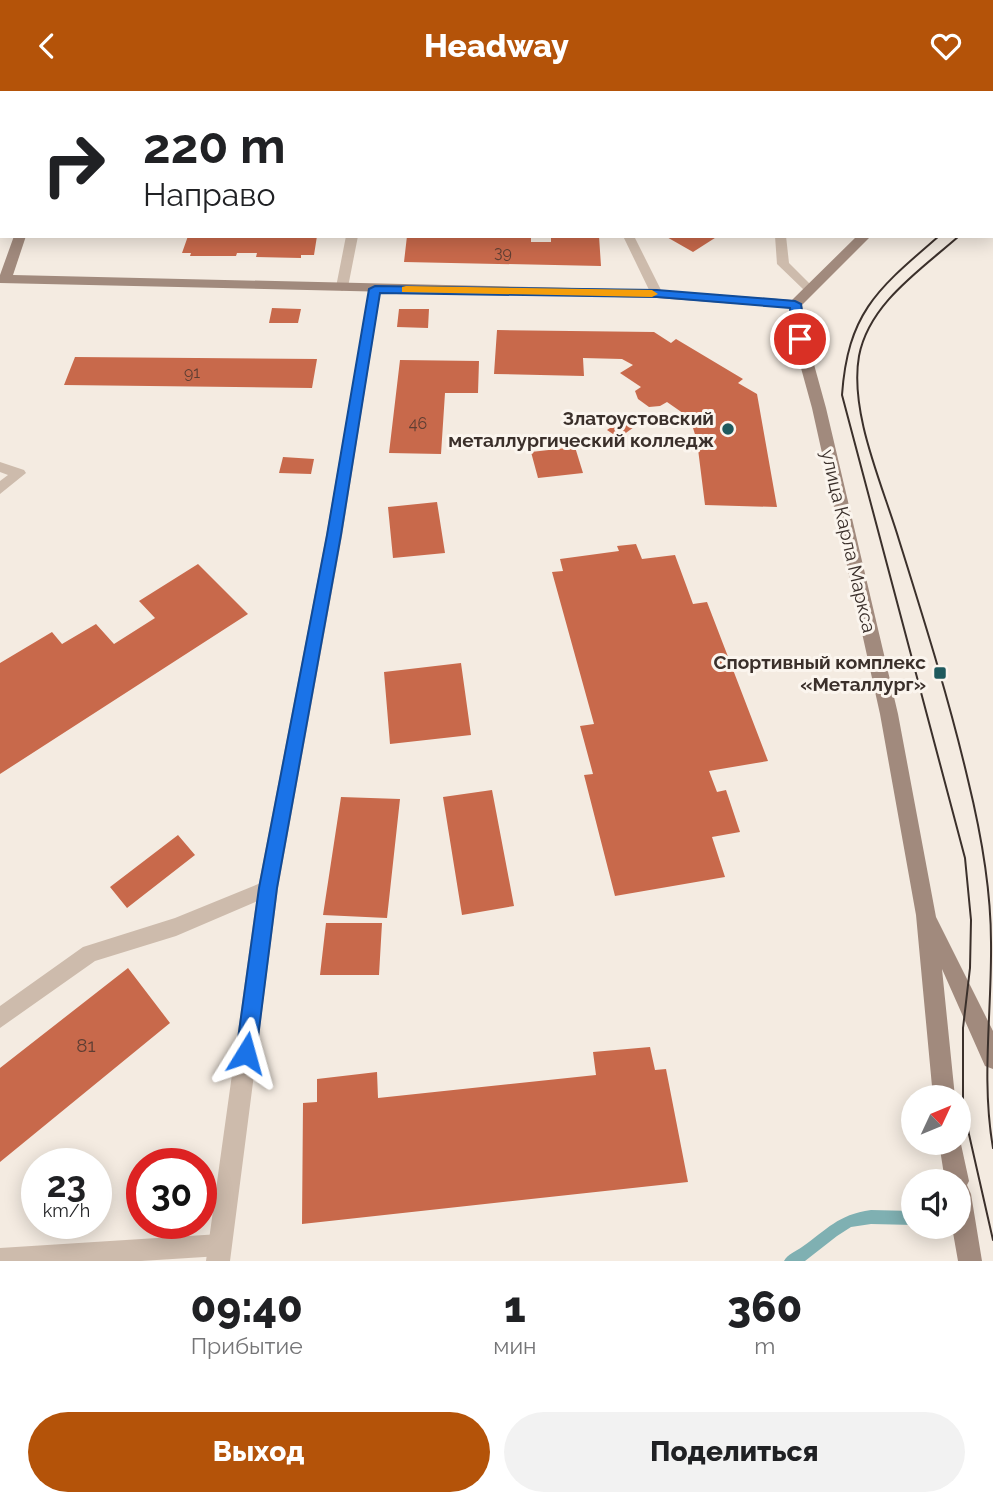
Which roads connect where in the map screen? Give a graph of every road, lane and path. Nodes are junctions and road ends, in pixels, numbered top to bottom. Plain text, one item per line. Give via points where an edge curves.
1 (19, 238) edge
2 (352, 238) edge
3 (629, 238) edge
4 (780, 238) edge
5 (864, 238) edge
6 (2, 279) edge
7 (342, 287) junction
8 (808, 288) junction
9 (375, 289) junction
10 (657, 294) junction
11 (795, 304) junction
12 (0, 467) edge
13 (0, 489) edge
14 (268, 888) junction
15 (926, 915) junction
16 (0, 1018) edge
17 (993, 1058) edge
18 (943, 1085) edge
19 (966, 1239) edge
20 (219, 1253) edge
21 (0, 1259) edge
22 (970, 1261) edge

1 - 6 main road
2 - 7 street
3 - 10 lane
4 - 8 lane via 783,264
5 - 8 main road
6 - 7 main road
7 - 9 main road
8 - 11 main road
9 - 10 main road
9 - 14 street
10 - 11 main road
11 - 15 main road, улица Карла Маркса via 889,714
12 - 13 lane via 19,473
14 - 16 lane via 176,927 90,953
14 - 20 street
15 - 17 main road, улица Карла Маркса
15 - 18 main road, улица Карла Маркса
19 - 22 main road
20 - 21 lane

